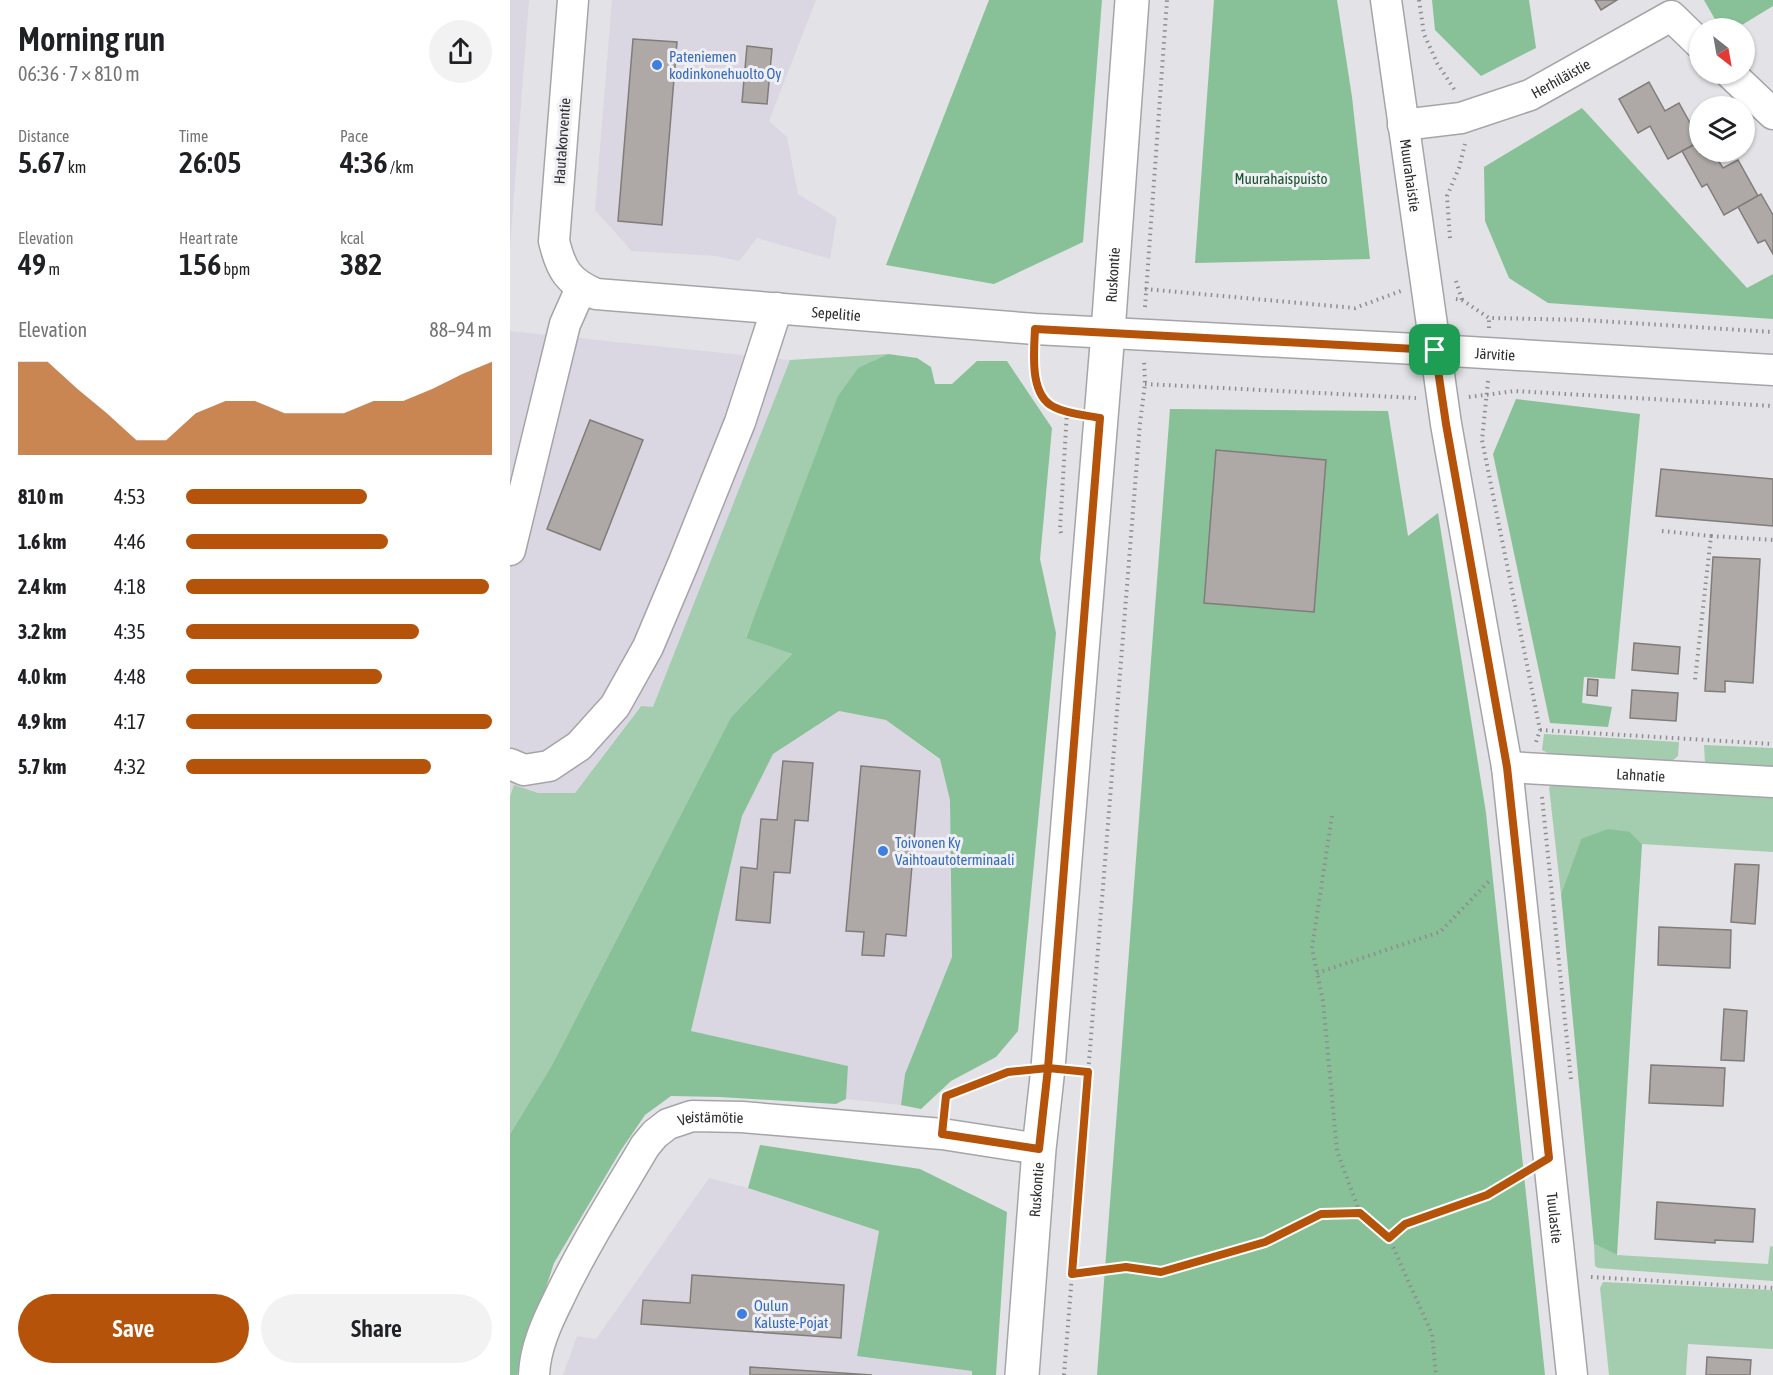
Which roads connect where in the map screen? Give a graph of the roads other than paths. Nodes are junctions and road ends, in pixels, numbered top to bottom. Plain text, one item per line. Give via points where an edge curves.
1 (573, 0) edge
2 (1132, 0) edge
3 (1386, 0) edge
4 (1670, 8) edge
5 (1689, 31) edge
6 (1742, 84) edge
7 (1773, 114) edge
8 (1403, 125) junction
9 (575, 283) junction
10 (777, 309) junction
11 (1108, 332) junction
12 (1435, 350) junction
13 (1773, 370) edge
14 (510, 550) edge
15 (510, 764) edge
16 (1507, 767) junction
17 (1773, 782) edge
18 (1039, 1149) junction
19 (534, 1375) edge
20 (1022, 1375) edge
21 (1572, 1375) edge

1 - 9 street, Hautakorventie via 554,241 559,263
2 - 11 main road, Ruskontie
3 - 8 street, Muurahaistie
4 - 5 street, Herhiläistie
4 - 8 street, Herhiläistie via 1530,95 1461,118
6 - 7 street
8 - 12 street, Muurahaistie
9 - 10 street, Sepelitie via 596,294
9 - 14 street
10 - 11 street, Sepelitie
10 - 15 street via 740,422 683,564 648,647 615,706 579,746 549,766 524,770
11 - 12 street, Järvitie
11 - 18 main road, Ruskontie
12 - 13 street, Järvitie
12 - 16 street, Tuulastie
16 - 17 street, Lahnatie
16 - 21 street, Tuulastie
18 - 19 street, Veistämötie via 942,1134 742,1117 692,1116 668,1124 645,1146 573,1266 545,1326
18 - 20 main road, Ruskontie

